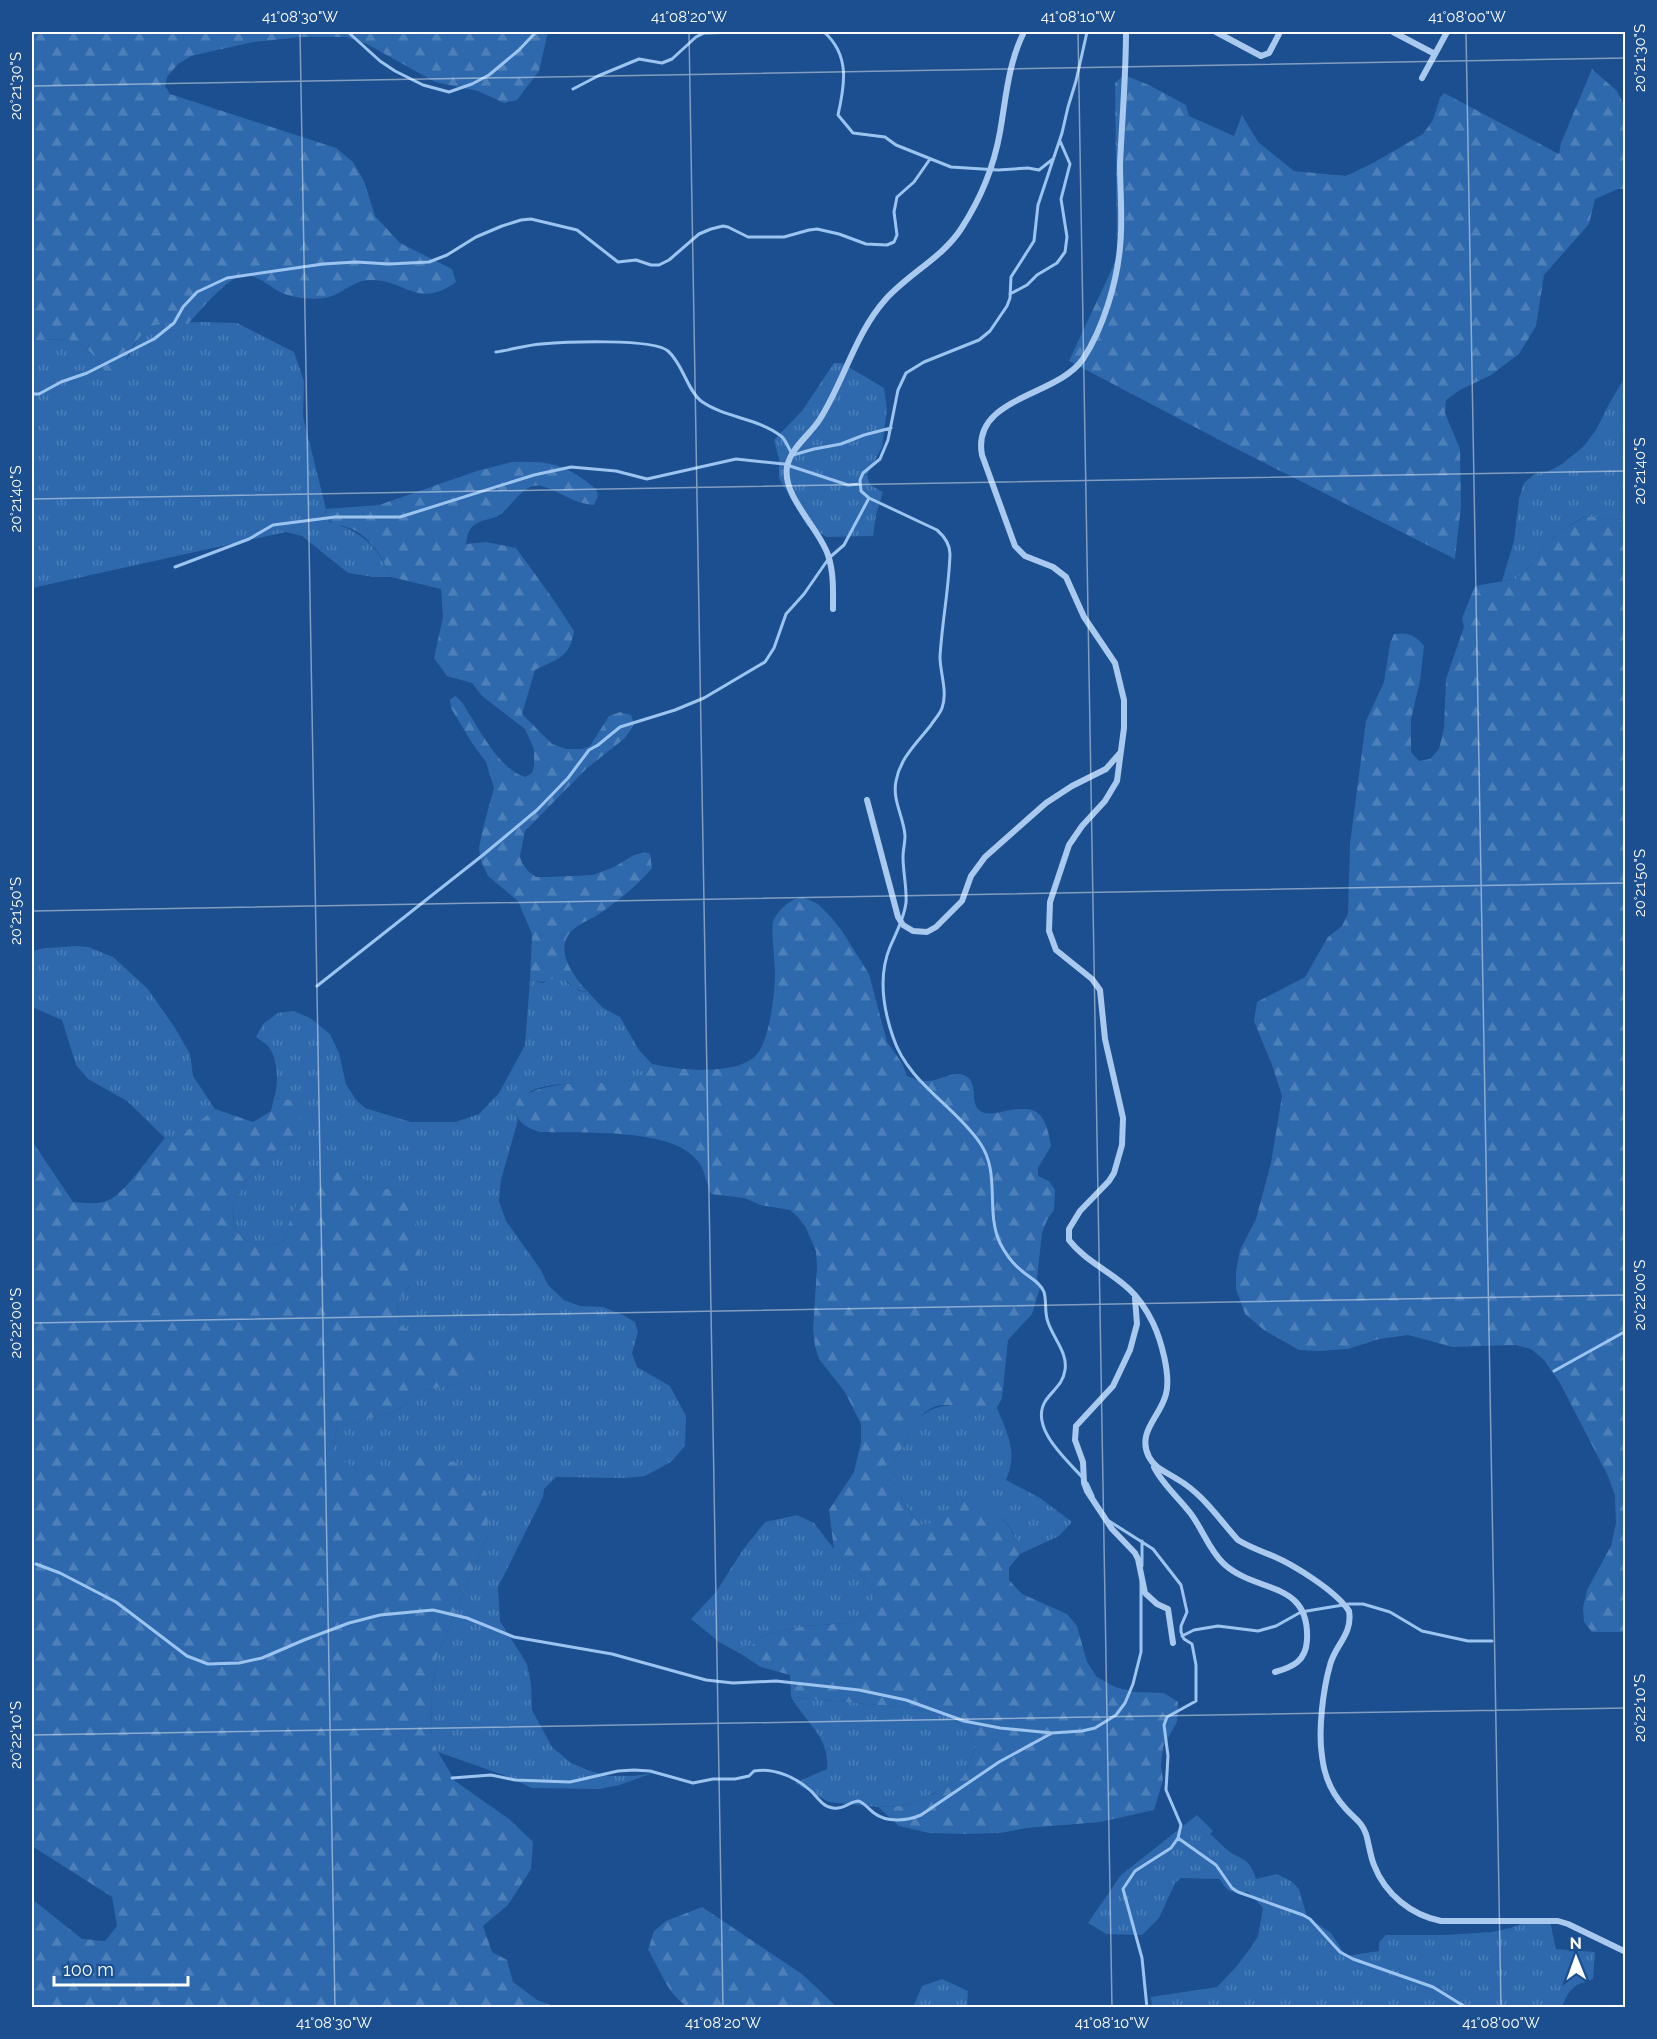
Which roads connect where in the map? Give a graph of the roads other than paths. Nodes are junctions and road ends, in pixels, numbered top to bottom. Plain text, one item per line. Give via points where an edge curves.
1 (1024, 32) edge
2 (1126, 32) edge
3 (1216, 32) edge
4 (1280, 32) edge
5 (1393, 32) edge
6 (1446, 32) edge
7 (1435, 54) junction
8 (1422, 78) dead end
9 (833, 609) dead end
10 (1121, 751) junction
11 (867, 800) dead end
12 (1134, 1294) junction
13 (1154, 1464) junction
14 (1173, 1643) dead end
15 (1275, 1672) dead end
16 (1626, 1952) edge

1 - 9 street via 1008,78 997,146 971,212 948,244 897,288 874,314 828,407 789,457 790,490 829,557
2 - 10 street via 1121,245 1115,279 1095,337 1070,374 995,414 981,432 980,443 1015,546 1025,556 1053,567 1065,578 1084,617 1115,663 1124,700
3 - 4 street via 1261,56 1267,55
5 - 7 street
6 - 7 street
7 - 8 street
10 - 11 street via 1106,769 1046,803 985,857 971,876 962,901 927,932 907,928 898,917
10 - 12 street via 1113,791 1069,845 1050,902 1048,921 1056,950 1100,990 1105,1039 1123,1118 1122,1145 1114,1173 1076,1216 1069,1229 1069,1240 1076,1250
12 - 13 street via 1158,1337 1167,1378 1166,1396 1146,1436 1146,1451
12 - 14 street via 1137,1324 1130,1350 1113,1386 1076,1426 1075,1440 1087,1491 1112,1529 1135,1553 1145,1593 1168,1609
13 - 15 street via 1221,1561 1247,1580 1290,1595 1301,1608 1307,1632 1305,1653 1298,1663
13 - 16 street via 1195,1491 1238,1540 1284,1561 1335,1595 1349,1611 1349,1628 1330,1662 1326,1678 1322,1755 1329,1784 1363,1826 1378,1874 1389,1891 1416,1913 1429,1918 1558,1921

